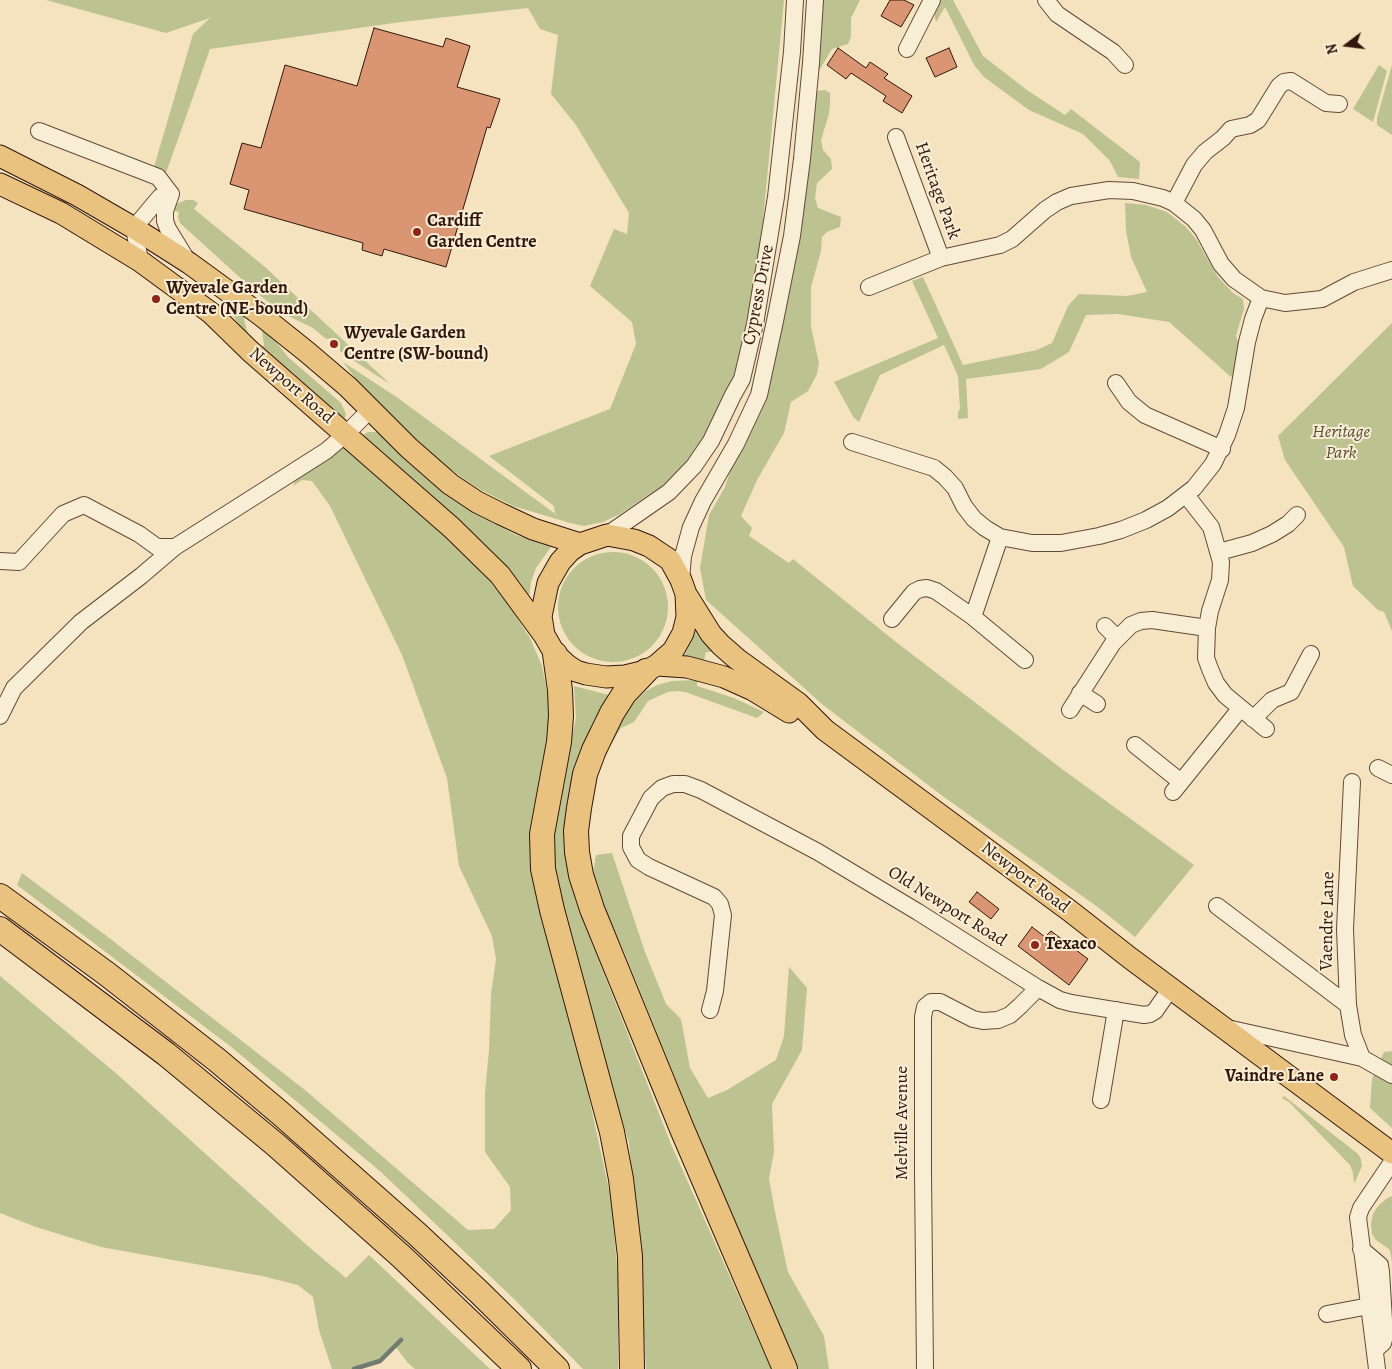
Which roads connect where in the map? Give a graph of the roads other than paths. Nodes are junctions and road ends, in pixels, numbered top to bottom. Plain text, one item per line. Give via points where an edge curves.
1 (795, 0) edge
2 (814, 0) edge
3 (932, 0) edge
4 (1046, 0) edge
5 (907, 49) dead end
6 (1125, 66) dead end
7 (1339, 104) dead end
8 (39, 131) dead end
9 (896, 137) dead end
10 (0, 156) edge
11 (0, 184) edge
12 (171, 194) junction
13 (1174, 203) junction
14 (134, 228) junction
15 (941, 258) junction
16 (140, 261) junction
17 (190, 263) junction
18 (1392, 270) edge
19 (869, 287) dead end
20 (1261, 298) junction
21 (1116, 383) dead end
22 (370, 410) junction
23 (346, 434) junction
24 (852, 442) dead end
25 (1222, 449) junction
26 (1186, 495) junction
27 (1297, 515) dead end
28 (607, 535) junction
29 (1000, 537) junction
30 (580, 544) junction
31 (174, 548) junction
32 (1219, 552) junction
33 (0, 561) edge
34 (684, 587) junction
35 (973, 617) junction
36 (892, 619) dead end
37 (1105, 626) dead end
38 (1207, 628) junction
39 (1117, 638) junction
40 (549, 645) junction
41 (1312, 654) dead end
42 (1025, 660) dead end
43 (652, 668) junction
44 (1080, 693) junction
45 (1097, 704) dead end
46 (1070, 710) dead end
47 (0, 716) edge
48 (1253, 719) junction
49 (825, 730) junction
50 (1136, 745) dead end
51 (1352, 782) dead end
52 (0, 896) edge
53 (1217, 906) dead end
54 (0, 929) edge
55 (1038, 988) junction
56 (1171, 988) junction
57 (1348, 1005) junction
58 (710, 1010) dead end
59 (1116, 1010) junction
60 (1223, 1027) junction
61 (1362, 1058) junction
62 (1392, 1075) edge
63 (1101, 1100) dead end
64 (1392, 1153) edge
65 (1392, 1162) edge
66 (1361, 1249) junction
67 (1369, 1306) junction
68 (1327, 1314) dead end
69 (1375, 1350) junction
70 (632, 1358) edge
71 (518, 1369) edge
72 (557, 1369) edge
73 (785, 1369) edge
74 (926, 1369) edge
75 (1377, 1369) edge

1 - 28 street, Cypress Drive via 776,197 756,324 742,379 711,441 694,466 669,492
2 - 34 street, Cypress Drive via 802,159 776,322 758,395 736,444 691,527 684,556
3 - 5 street
4 - 6 street via 1057,14 1113,52
7 - 13 street via 1326,103 1291,81 1284,82 1258,120 1250,125 1231,128 1205,152 1194,165
8 - 12 street via 158,178
9 - 15 street, Heritage Park
10 - 14 main road, Newport Road
11 - 16 main road, Newport Road via 61,213
12 - 14 street via 160,197
12 - 17 street via 166,221
13 - 15 street, Heritage Park via 1123,190 1071,196 1044,210 1012,239 1000,245
13 - 20 street, Heritage Park via 1203,230 1221,264 1234,280
14 - 16 street
14 - 17 main road, Newport Road
15 - 19 street, Heritage Park
16 - 23 main road, Newport Road via 211,312 250,351
17 - 22 main road, Newport Road via 308,352
18 - 20 street, Heritage Park via 1354,282 1322,299 1285,303
20 - 25 street via 1247,342 1236,408
21 - 25 street via 1129,402 1145,416
22 - 23 street
22 - 30 main road, Newport Road via 450,484 477,502 532,529
23 - 31 street via 326,451
23 - 40 main road, Newport Road via 500,575
24 - 29 street via 934,468 945,476 974,519
25 - 26 street
26 - 29 street via 1146,520 1099,536 1061,543 1032,543
26 - 32 street via 1211,527
27 - 32 street via 1272,534
28 - 30 main road
28 - 34 main road via 634,540 660,552 670,560
29 - 35 street
30 - 40 main road via 560,562 548,583 542,616
31 - 33 street via 157,547 84,504 63,514 19,562
31 - 47 street via 81,622 14,688
32 - 38 street via 1220,580
34 - 43 main road via 687,617 683,633 674,651
34 - 49 main road, Newport Road via 720,645 798,703
35 - 36 street via 927,588 914,592
35 - 42 street
37 - 39 street
38 - 39 street via 1141,621 1131,625
38 - 48 street via 1206,658 1216,684
39 - 44 street
40 - 43 main road via 572,668 586,674 625,676
40 - 70 highway via 560,690 561,716 542,834 543,869 612,1132 621,1179 630,1256
41 - 48 street via 1291,692 1272,700
43 - 49 main road, Newport Road via 686,667 724,677
43 - 73 highway via 624,694 585,774 576,831 581,875 682,1129
44 - 45 street
44 - 46 street
48 - 50 street via 1177,787
49 - 56 main road, Newport Road
51 - 57 street, Vaendre Lane via 1345,929
52 - 72 highway via 107,974 287,1119 417,1234
53 - 57 street
54 - 71 highway via 166,1054 276,1145 402,1257
55 - 58 street, Old Newport Road via 862,877 766,823 701,790 685,784 673,784 662,788 651,798 631,842 638,860 714,897 720,904 723,915
55 - 59 street, Old Newport Road via 1071,1003
55 - 74 street, Melville Avenue via 1010,1015 998,1020 973,1019 940,1002 931,1002 925,1007
56 - 59 street, Old Newport Road via 1150,1014
56 - 60 main road, Newport Road
57 - 61 street, Vaendre Lane via 1353,1036
59 - 63 street
60 - 61 street, Newport Road
60 - 64 main road, Newport Road
61 - 62 street, Newport Road
65 - 66 street via 1360,1208
66 - 67 street
66 - 69 street via 1380,1265 1381,1272 1385,1336
67 - 68 street
67 - 69 street
69 - 75 street

